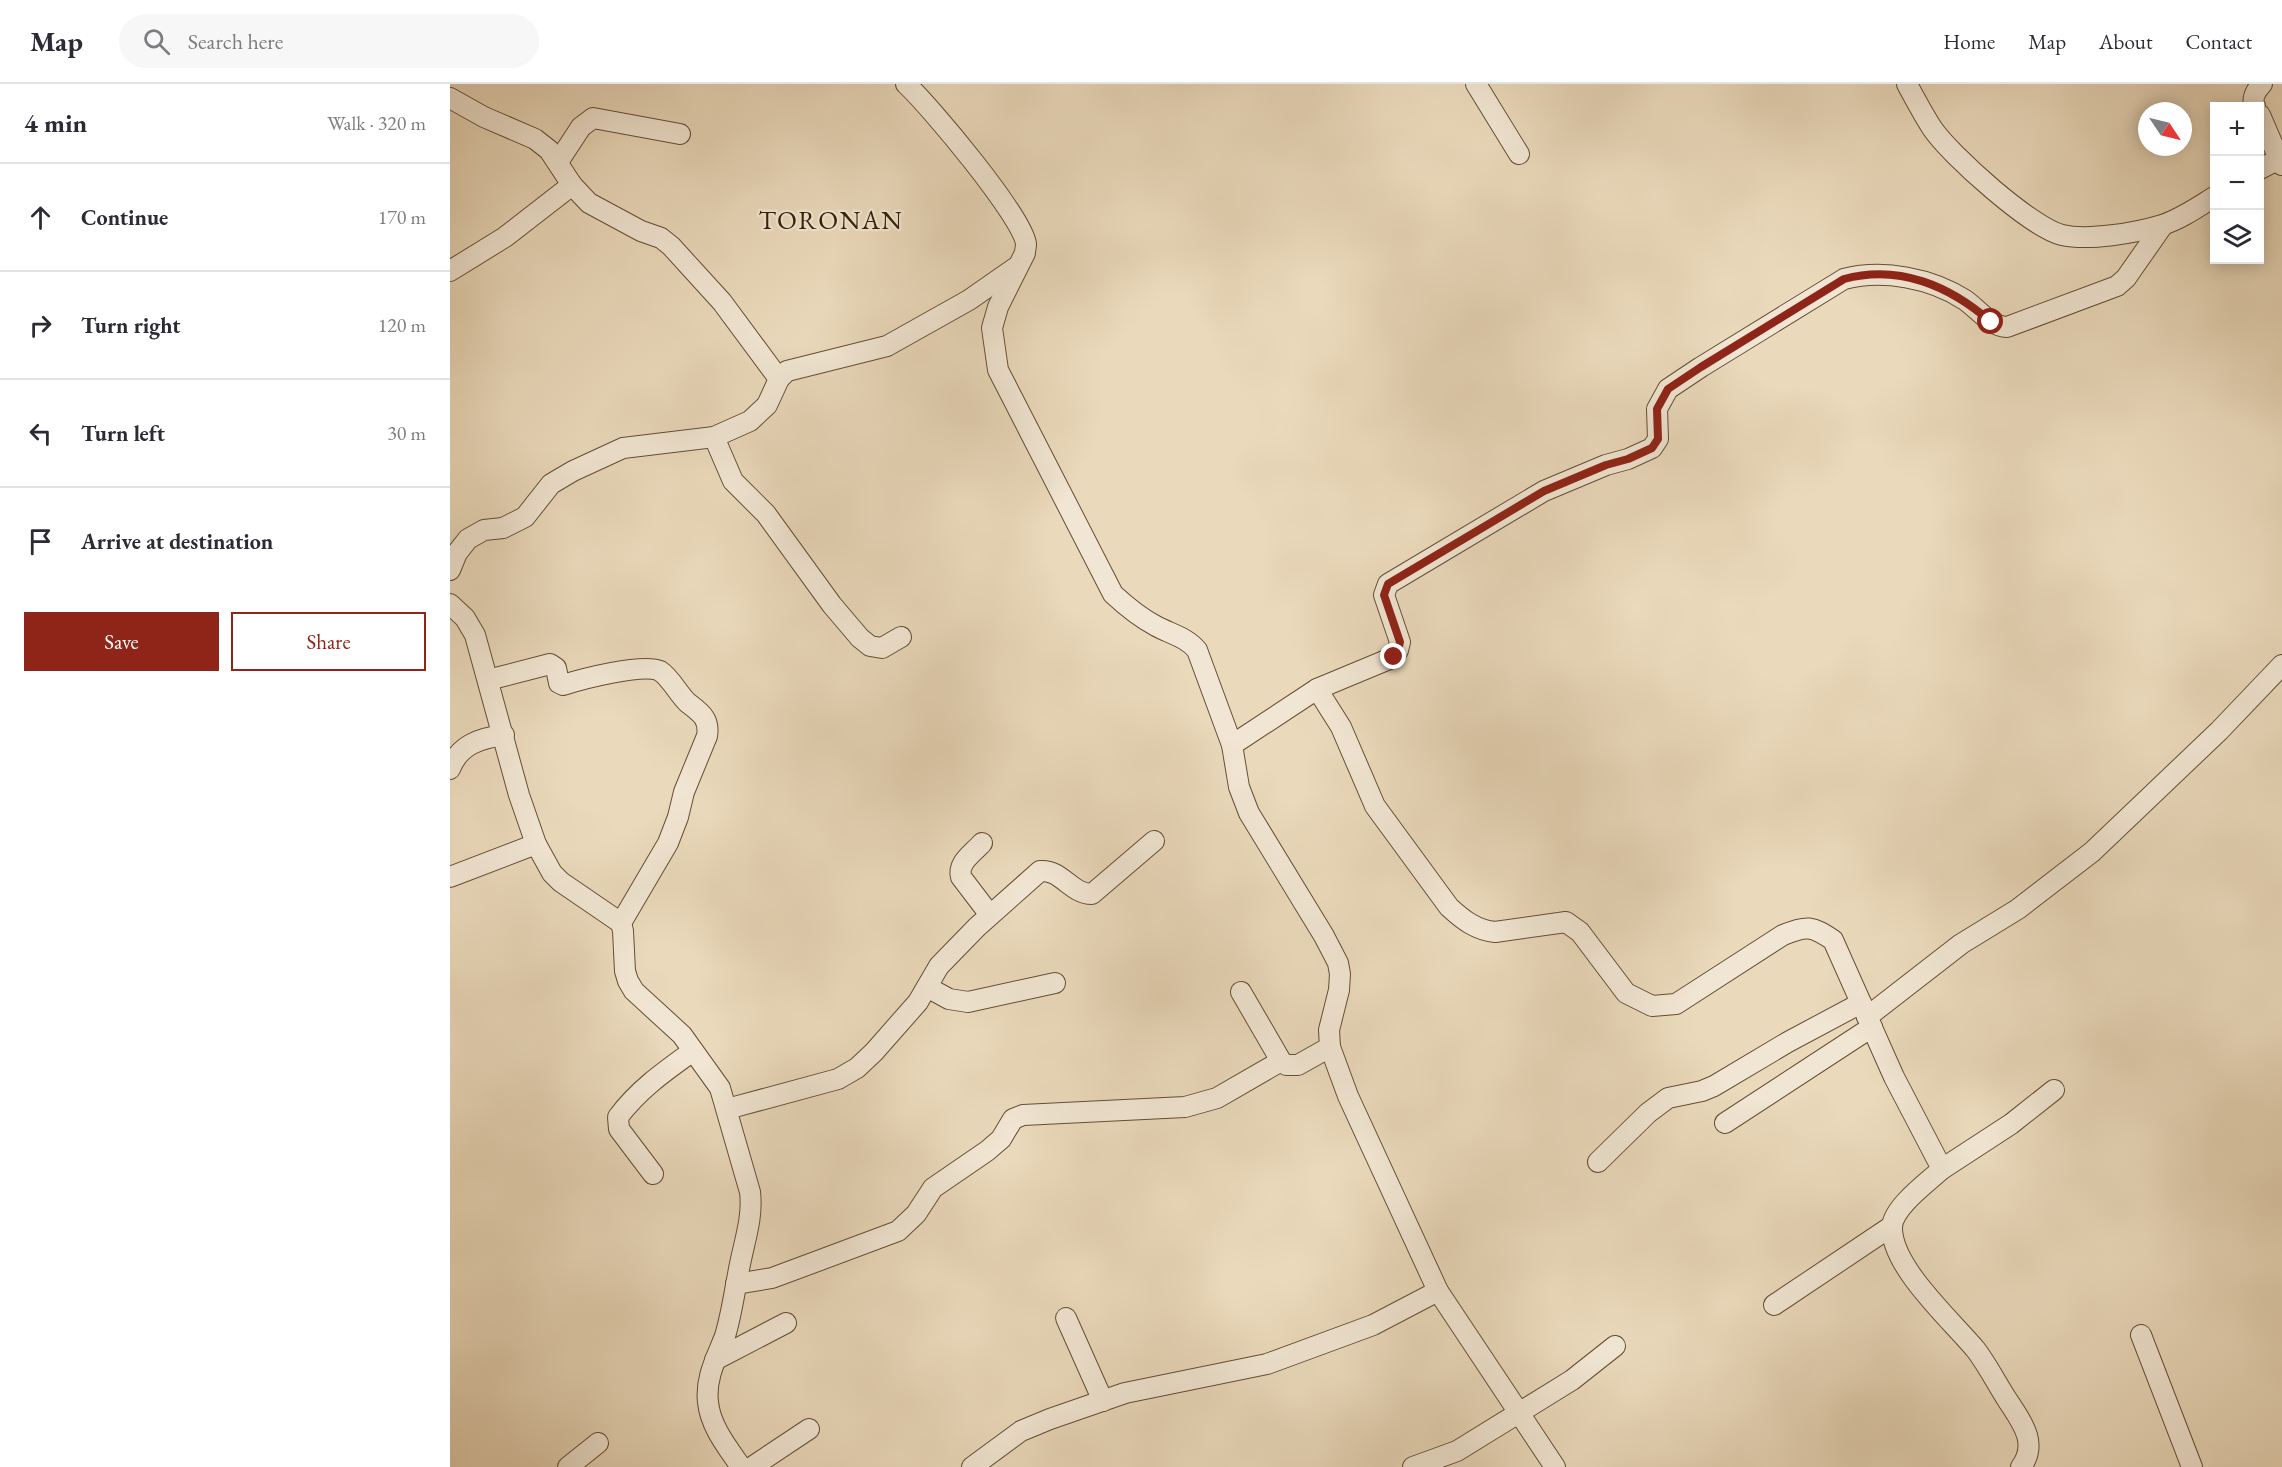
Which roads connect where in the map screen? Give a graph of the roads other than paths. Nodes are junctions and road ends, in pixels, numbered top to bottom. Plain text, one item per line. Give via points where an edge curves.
1 (906, 84) edge
2 (1476, 84) edge
3 (1907, 84) edge
4 (2262, 84) edge
5 (450, 98) edge
6 (2253, 102) edge
7 (2264, 126) edge
8 (680, 134) dead end
9 (1519, 154) dead end
10 (558, 162) junction
11 (2281, 162) edge
12 (2264, 167) edge
13 (572, 185) junction
14 (2210, 199) edge
15 (2163, 225) junction
16 (1021, 264) junction
17 (450, 271) edge
18 (779, 379) junction
19 (714, 437) junction
20 (450, 570) edge
21 (450, 604) edge
22 (901, 637) dead end
23 (2282, 664) edge
24 (488, 680) junction
25 (1317, 689) junction
26 (504, 735) junction
27 (1232, 745) junction
28 (450, 769) edge
29 (1154, 842) dead end
30 (982, 843) dead end
31 (536, 844) junction
32 (450, 877) edge
33 (990, 915) junction
34 (621, 923) junction
35 (1055, 983) dead end
36 (927, 987) junction
37 (1241, 992) dead end
38 (1866, 1016) junction
39 (1330, 1047) junction
40 (693, 1051) junction
41 (1281, 1061) junction
42 (2054, 1090) dead end
43 (727, 1109) junction
44 (1725, 1123) dead end
45 (1598, 1162) dead end
46 (1942, 1169) junction
47 (653, 1174) dead end
48 (1892, 1226) junction
49 (736, 1284) junction
50 (1438, 1291) junction
51 (1774, 1305) dead end
52 (1066, 1318) dead end
53 (786, 1323) dead end
54 (2141, 1335) dead end
55 (1615, 1347) dead end
56 (715, 1360) junction
57 (1103, 1401) junction
58 (1518, 1413) junction
59 (809, 1429) dead end
60 (598, 1443) dead end
61 (568, 1467) edge
62 (741, 1467) edge
63 (752, 1467) edge
64 (972, 1467) edge
65 (1413, 1467) edge
66 (1554, 1467) edge
67 (2020, 1467) edge
68 (2192, 1467) edge

1 - 16 street via 931,109 1019,227 1026,244
2 - 9 street
3 - 15 street via 1933,129 1950,149 2005,199 2040,224 2075,237
4 - 6 street
5 - 10 street via 535,139
7 - 11 street
8 - 10 street via 593,118 581,127
10 - 13 street
11 - 12 street
13 - 17 street via 505,237
13 - 18 street via 589,202 671,246 722,302
14 - 15 street
15 - 25 street via 2117,286 2007,327 2000,327 1964,300 1921,280 1886,275 1844,279 1668,389 1657,409 1658,439 1652,448 1544,491 1388,584 1384,595 1400,642 1394,657
16 - 18 street via 969,300 887,346 787,371
16 - 27 street via 998,307 992,328 998,370 1113,594 1130,611 1189,640 1197,650
18 - 19 street via 767,405 750,421
19 - 20 street via 623,447 573,471 551,484 525,517 468,538
19 - 22 street via 733,481 766,514 860,638 870,646 882,648
21 - 24 street via 475,635
23 - 38 street via 2219,731 2092,852
24 - 26 street
24 - 34 street via 550,664 563,685 642,667 659,671 706,718 707,736 668,843
25 - 27 street
25 - 38 street via 1341,727 1375,807 1463,921 1496,932 1566,922 1580,932 1626,993 1652,1006 1676,1004 1783,934 1799,928 1816,929 1833,940
26 - 28 street via 483,738 463,748
26 - 31 street
27 - 39 street via 1239,787 1249,813 1338,963 1339,990 1329,1030
29 - 33 street via 1092,894 1076,891 1054,873 1040,871
30 - 33 street via 959,872
31 - 32 street
31 - 34 street via 561,882
33 - 36 street via 939,966
34 - 40 street via 628,981
35 - 36 street via 968,1002 949,999
36 - 43 street via 857,1068 838,1079
37 - 41 street
38 - 44 street
38 - 45 street via 1788,1042 1702,1091 1668,1098
38 - 46 street
39 - 41 street via 1298,1065
39 - 50 street via 1348,1096
40 - 43 street via 720,1088
40 - 47 street via 653,1080 618,1117 619,1129
41 - 49 street via 1217,1098 1185,1107 1023,1115 1013,1119 1001,1139 933,1188 916,1214 898,1231 772,1278
42 - 46 street
43 - 49 street via 752,1205
46 - 48 street via 1896,1213
48 - 51 street
48 - 67 street via 1894,1242 1905,1265 1977,1352 2026,1428 2029,1445
49 - 56 street
50 - 57 street via 1373,1325 1267,1365 1125,1393
50 - 58 street
52 - 57 street
53 - 56 street
54 - 68 street
55 - 58 street via 1572,1380
56 - 62 street via 708,1382 708,1402 721,1437
57 - 64 street via 1021,1431
58 - 65 street via 1457,1451
58 - 66 street
59 - 63 street
60 - 61 street

